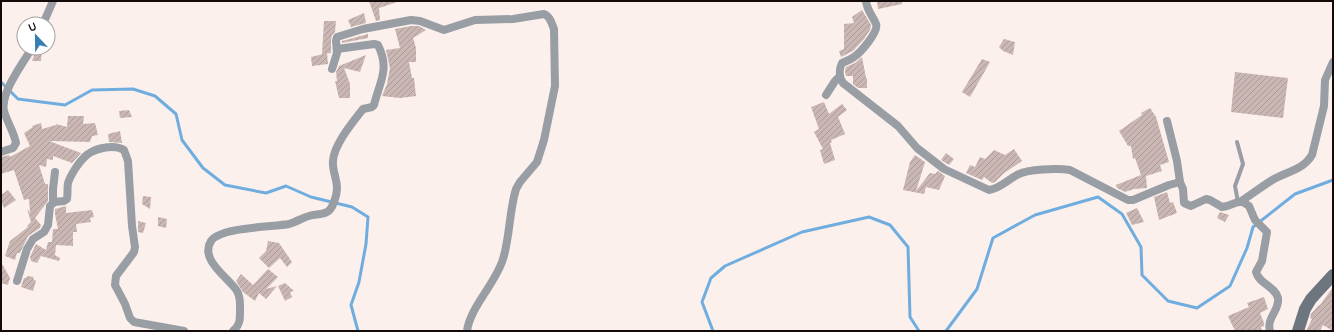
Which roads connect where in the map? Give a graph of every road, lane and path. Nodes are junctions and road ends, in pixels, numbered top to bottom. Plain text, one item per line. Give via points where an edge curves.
1 (53, 1) edge
2 (866, 1) edge
3 (46, 16) edge
4 (337, 49) junction
5 (27, 56) edge
6 (1333, 62) edge
7 (332, 69) dead end
8 (840, 76) junction
9 (826, 95) dead end
10 (1167, 120) dead end
11 (1236, 142) dead end
12 (1, 152) edge
13 (55, 172) dead end
14 (1180, 182) junction
15 (1239, 202) junction
16 (53, 203) junction
17 (1333, 274) edge
18 (17, 281) dead end
19 (184, 331) edge
20 (233, 331) edge
21 (467, 331) edge
22 (1270, 331) edge
23 (1298, 331) edge

1 - 3 street
2 - 8 street via 868,11 876,24 876,31 864,48 842,63
4 - 7 street
4 - 20 street via 376,44 379,46 384,63 384,76 374,105 362,110 337,146 332,161 337,188 333,205 327,212 293,222 222,233 211,241 208,252 211,261 234,287 239,298 240,322
4 - 21 street via 336,39 339,36 411,20 442,30 475,20 514,19 542,14 551,21 554,29 555,86 544,140 537,162 516,189 503,259 498,273 468,324
5 - 12 street via 4,98 4,111 16,143 13,148
6 - 15 street via 1325,80 1324,106 1309,160 1299,168 1275,178
8 - 9 street
8 - 14 street via 843,83 898,126 917,148 944,169 987,190 1002,186 1018,174 1054,169 1070,170 1128,200
10 - 14 street
11 - 15 lane via 1243,164 1235,186
13 - 16 street
14 - 15 street via 1187,205 1206,199 1222,207
15 - 22 street via 1249,206 1255,220 1267,232 1262,261 1256,272 1278,298 1269,323
16 - 18 street via 49,207 48,225 44,232 33,239 27,249
16 - 19 street via 66,199 68,183 88,154 109,147 124,150 128,161 135,247 116,276 115,285 134,322
17 - 23 street via 1305,309

